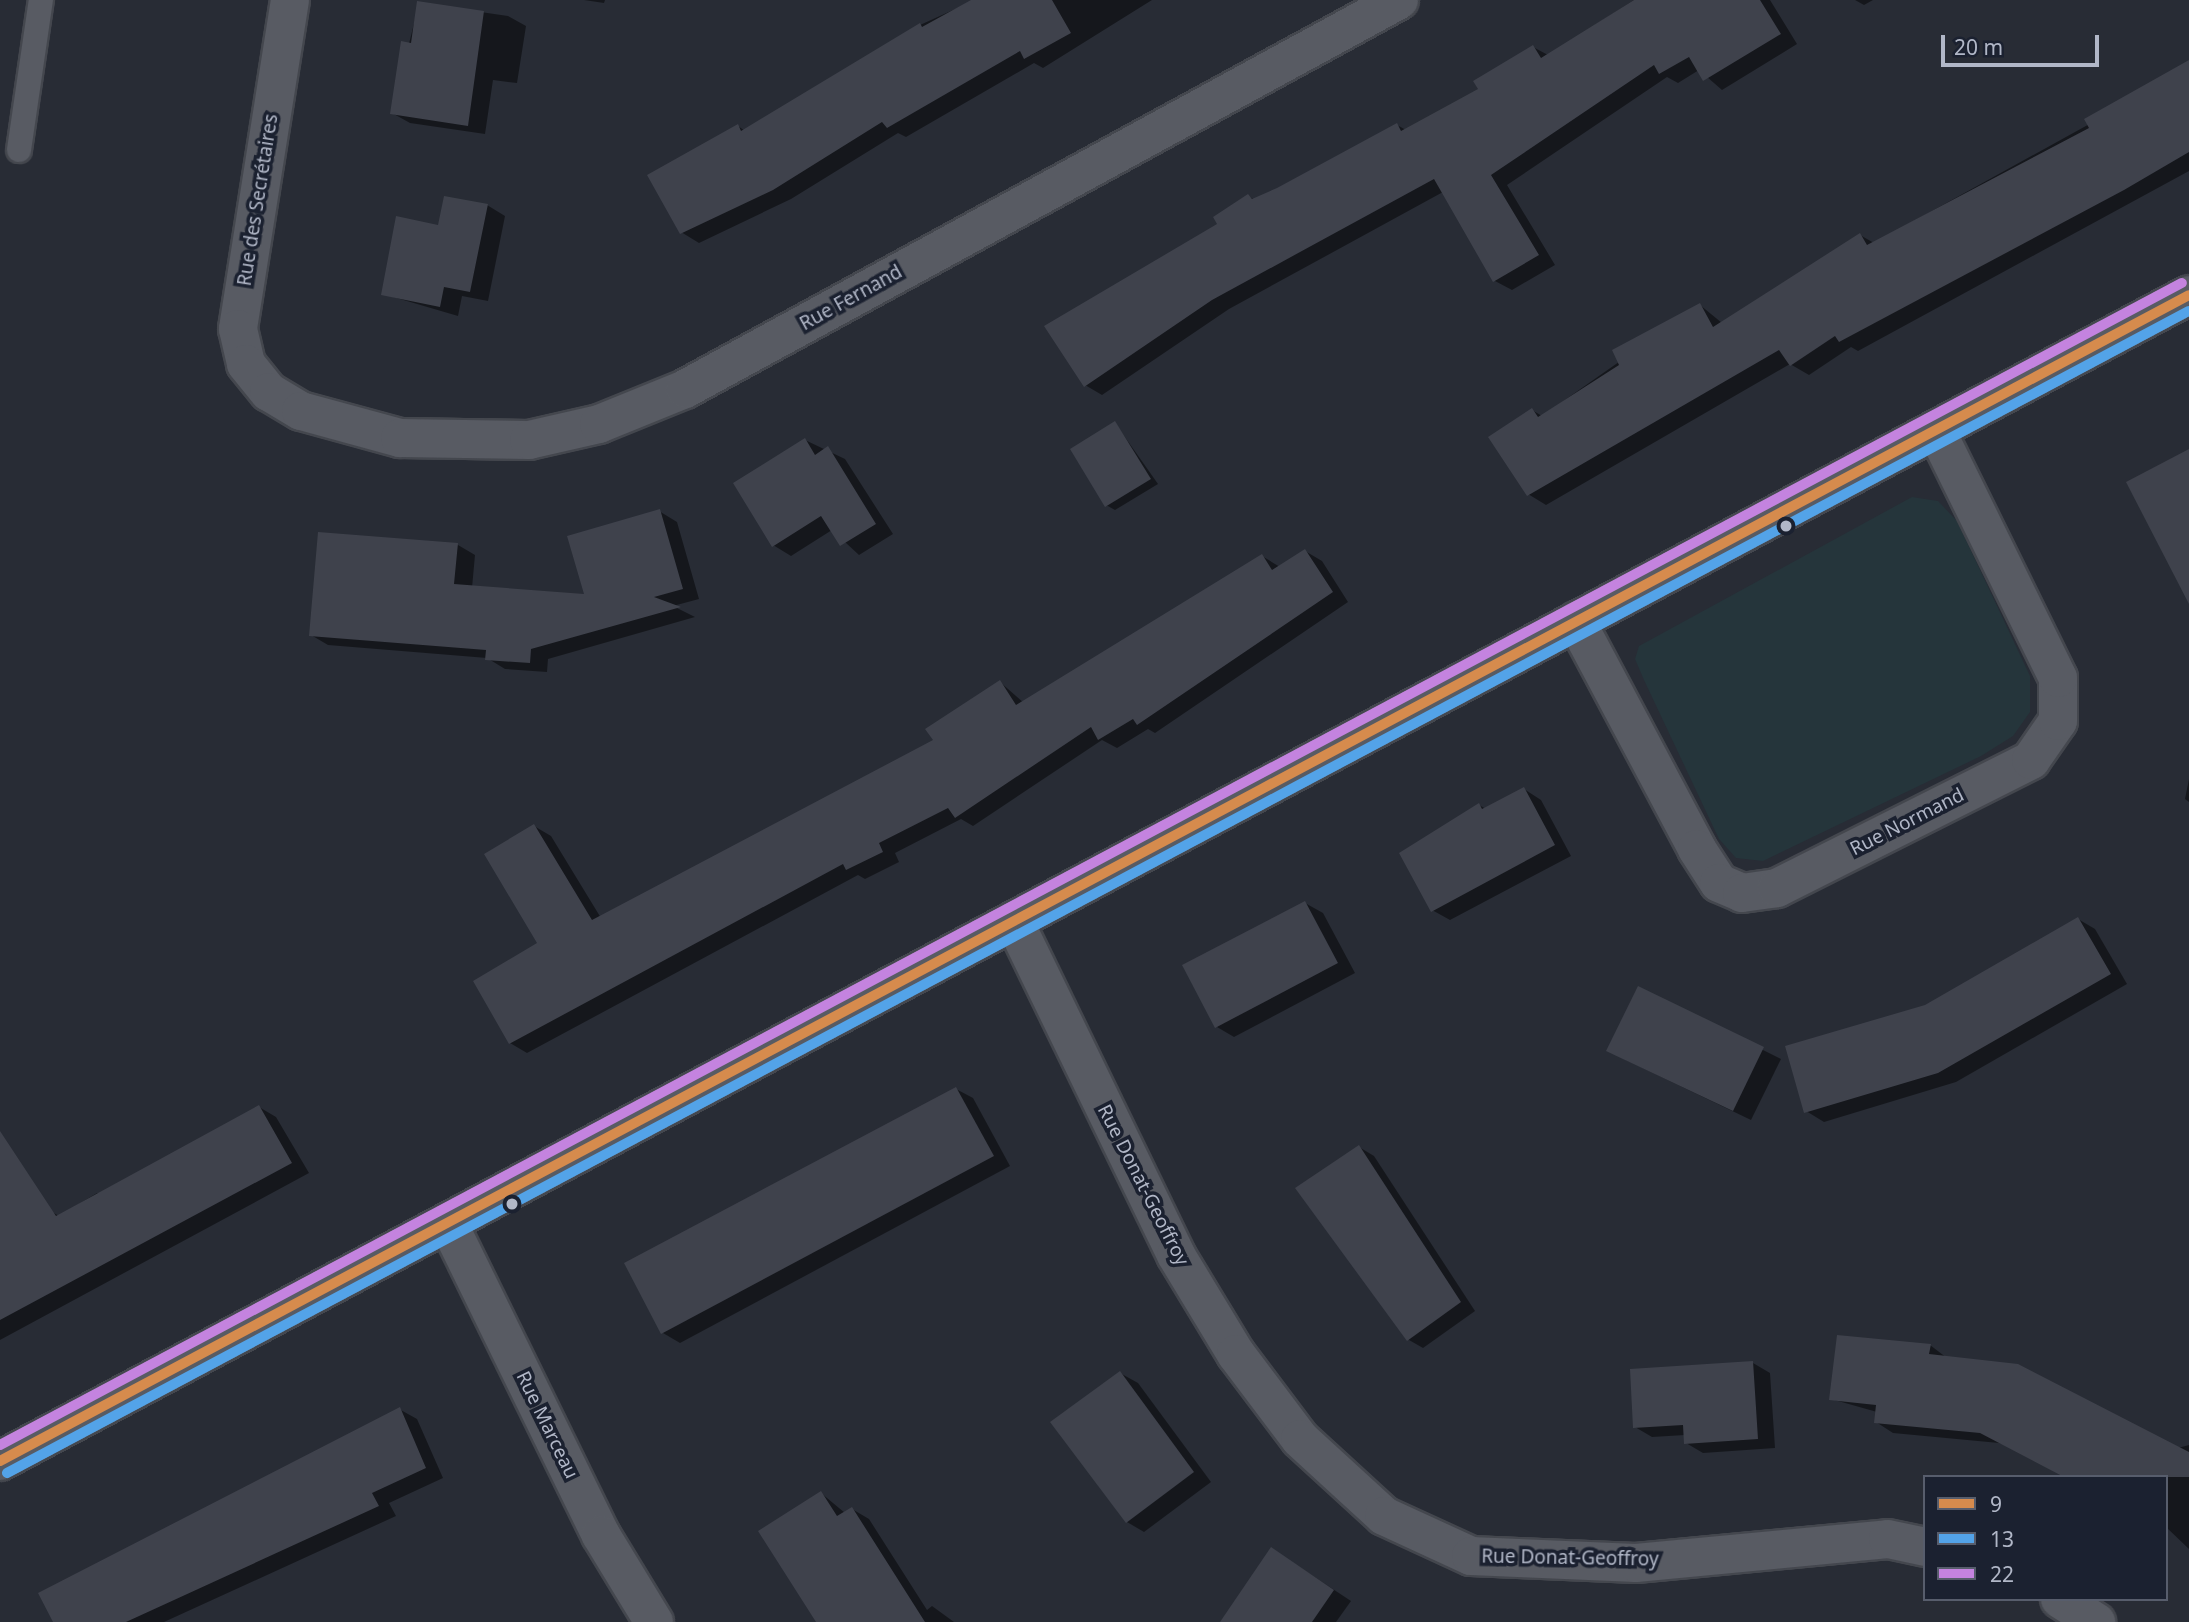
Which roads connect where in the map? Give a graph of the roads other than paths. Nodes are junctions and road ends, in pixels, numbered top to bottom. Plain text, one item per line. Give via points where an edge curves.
1 (41, 0) edge
2 (290, 0) edge
3 (1399, 0) edge
4 (19, 150) dead end
5 (2189, 296) edge
6 (269, 392) joint
7 (1936, 430) junction
8 (1576, 621) junction
9 (1014, 921) junction
10 (448, 1223) junction
11 (0, 1461) edge
12 (1923, 1547) edge
13 (2063, 1601) edge
14 (654, 1622) edge
15 (2096, 1622) edge

1 - 4 lane
2 - 6 street, Rue des Secrétaires via 238,329 246,364
3 - 6 street, Rue Fernand via 685,389 599,424 529,440 400,438 301,411
5 - 7 street
7 - 8 street
7 - 8 street, Rue Normand via 2058,678 2057,721 2031,760 1777,888 1742,894 1720,883 1697,849
8 - 9 street
9 - 10 street
9 - 12 street, Rue Donat-Geoffroy via 1176,1255 1236,1354 1300,1439 1384,1516 1471,1556 1636,1563 1888,1539
10 - 11 street
10 - 14 street, Rue Marceau via 601,1535
13 - 15 street

